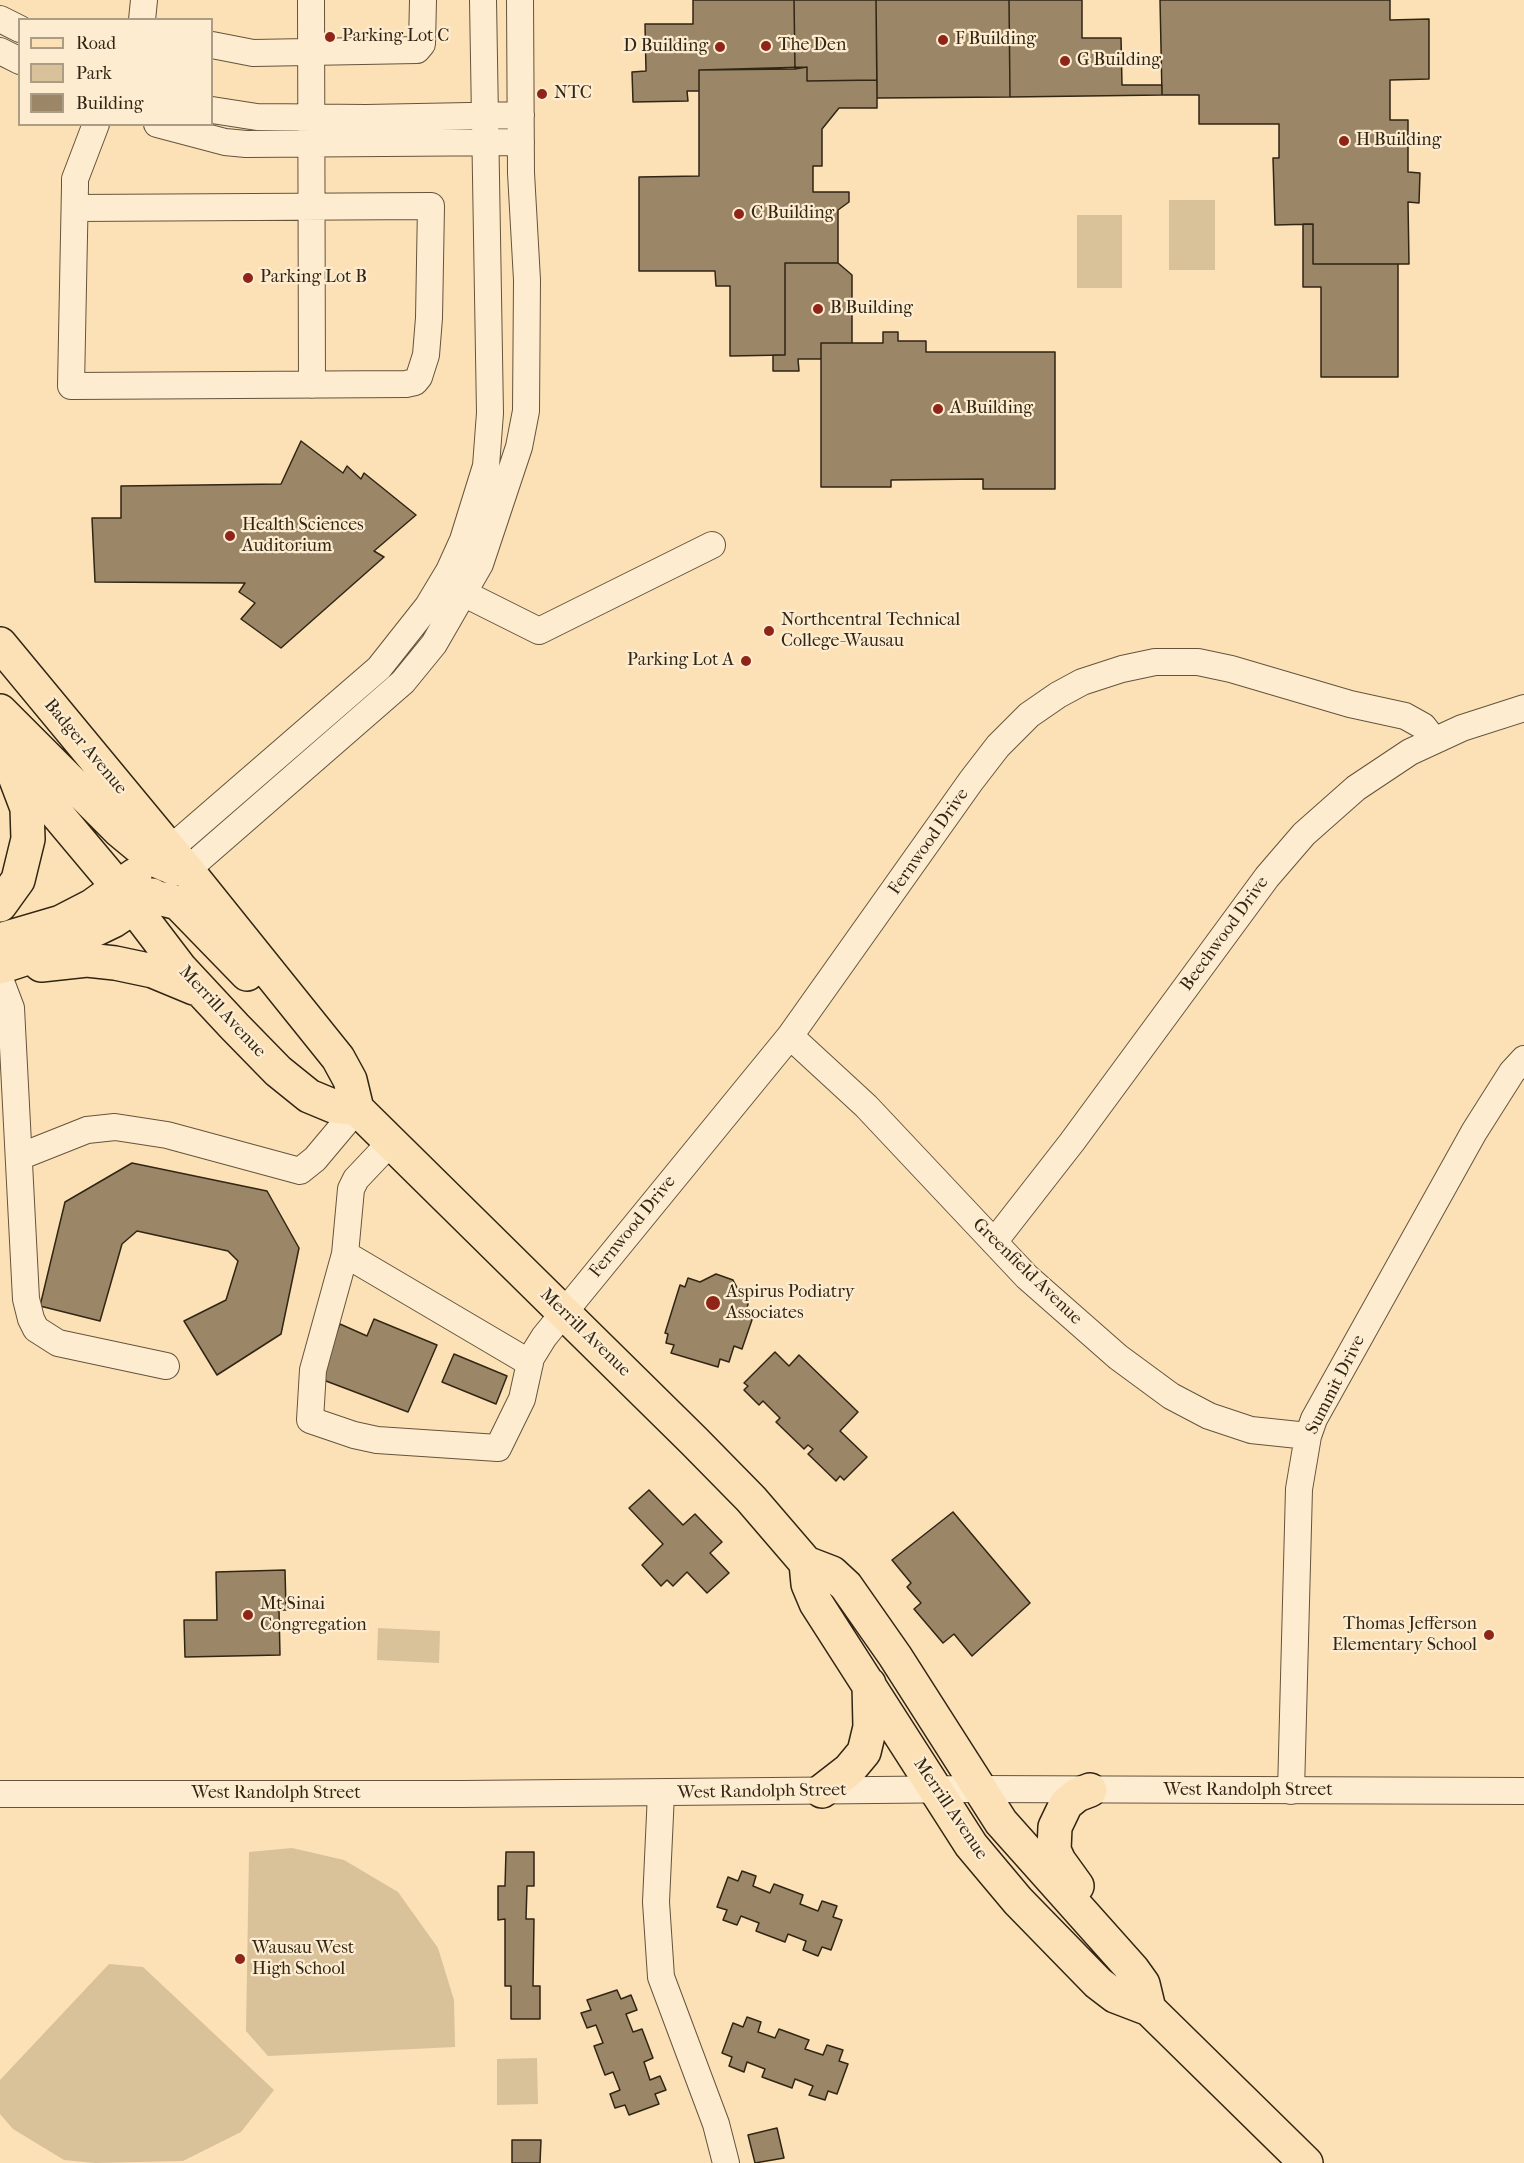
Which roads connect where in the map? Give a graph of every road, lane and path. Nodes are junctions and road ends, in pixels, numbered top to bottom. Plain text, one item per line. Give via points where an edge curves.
1 (144, 0) edge
2 (311, 0) edge
3 (423, 0) edge
4 (483, 0) edge
5 (520, 0) edge
6 (142, 18) edge
7 (0, 19) edge
8 (18, 28) edge
9 (213, 45) edge
10 (0, 51) edge
11 (311, 52) junction
12 (18, 60) edge
13 (213, 110) edge
14 (484, 114) junction
15 (521, 115) junction
16 (312, 117) junction
17 (95, 126) edge
18 (165, 126) edge
19 (484, 142) junction
20 (521, 142) junction
21 (312, 145) junction
22 (312, 207) junction
23 (75, 208) junction
24 (312, 385) junction
25 (712, 545) dead end
26 (454, 588) junction
27 (0, 644) edge
28 (1524, 708) edge
29 (0, 711) edge
30 (1434, 740) junction
31 (3, 749) edge
32 (170, 860) junction
33 (135, 897) junction
34 (0, 905) edge
35 (0, 940) edge
36 (0, 968) edge
37 (0, 979) edge
38 (201, 991) junction
39 (790, 1036) junction
40 (338, 1058) junction
41 (1524, 1059) edge
42 (357, 1109) junction
43 (390, 1143) junction
44 (19, 1156) junction
45 (994, 1242) junction
46 (345, 1254) junction
47 (563, 1312) junction
48 (530, 1363) junction
49 (166, 1366) dead end
50 (1308, 1436) junction
51 (807, 1563) junction
52 (869, 1684) junction
53 (978, 1789) junction
54 (936, 1790) junction
55 (1090, 1790) junction
56 (822, 1791) junction
57 (1291, 1791) junction
58 (1524, 1791) edge
59 (661, 1793) junction
60 (0, 1794) edge
61 (1102, 1935) junction
62 (1149, 2009) junction
63 (726, 2163) edge
64 (1305, 2163) edge

1 - 6 street
2 - 11 street
3 - 11 street via 422,44 417,50
4 - 14 street
5 - 15 street
7 - 8 street
9 - 11 street via 253,53
10 - 12 street
11 - 16 street
13 - 16 street via 256,117
14 - 15 street
14 - 16 street
14 - 19 street
15 - 20 street
16 - 21 street
17 - 23 street via 78,170
18 - 21 street via 236,144
19 - 20 street
19 - 21 street
19 - 26 street via 488,447
20 - 26 street via 527,280 526,411 519,447 480,564
21 - 22 street
22 - 23 street
22 - 24 street
22 - 24 street via 431,206 429,318 426,355 419,377 406,384
23 - 24 street via 71,386
25 - 26 street via 539,631
26 - 32 street via 368,679
27 - 32 main road, Badger Avenue
28 - 30 street, Beechwood Drive
29 - 32 main road via 114,826
30 - 39 street, Fernwood Drive via 1423,726 1405,716 1198,662 1140,664 1082,682 1029,715 998,746
30 - 45 street, Beechwood Drive via 1356,788 1304,834 1267,877
31 - 33 main road
31 - 34 main road via 24,800 28,832 21,875
32 - 33 main road
32 - 40 main road
33 - 35 main road
33 - 36 main road via 55,949
33 - 38 main road, Merrill Avenue
33 - 40 main road via 182,907 251,978
36 - 38 main road via 78,960 107,962 153,971
37 - 44 street via 11,1008
38 - 42 main road, Merrill Avenue via 301,1090 328,1105
39 - 45 street, Greenfield Avenue via 866,1106
39 - 47 street, Fernwood Drive
40 - 42 main road via 350,1080
41 - 50 street, Summit Drive via 1474,1132
42 - 43 main road, Merrill Avenue
42 - 44 street via 300,1171 167,1135 115,1127 87,1130
43 - 46 street via 353,1184
43 - 47 main road, Merrill Avenue
44 - 49 street via 26,1299 36,1329 58,1343
45 - 50 street, Greenfield Avenue via 1027,1277 1118,1357 1171,1396 1209,1416 1251,1430
46 - 48 street
46 - 48 street, Fernwood Drive via 315,1362 310,1420 377,1440 498,1448 522,1399
47 - 48 street, Fernwood Drive
47 - 51 main road, Merrill Avenue via 725,1472
50 - 57 street, Summit Drive via 1299,1489
51 - 52 main road, Merrill Avenue via 813,1598
51 - 53 main road, Merrill Avenue via 836,1576 854,1595
52 - 54 main road, Merrill Avenue
52 - 56 main road via 870,1727 864,1752
53 - 54 street, West Randolph Street
53 - 55 street, West Randolph Street
53 - 61 main road, Merrill Avenue via 1001,1821
54 - 56 street, West Randolph Street
54 - 62 main road, Merrill Avenue via 971,1845 1082,1967 1109,1992
55 - 57 street, West Randolph Street
55 - 61 main road via 1066,1804 1055,1827 1054,1850 1084,1897
56 - 59 street, West Randolph Street
57 - 58 street, West Randolph Street
59 - 60 street, West Randolph Street
59 - 63 street via 656,1902 661,1977 716,2124
61 - 62 main road, Merrill Avenue via 1140,1979
62 - 64 main road, Merrill Avenue

